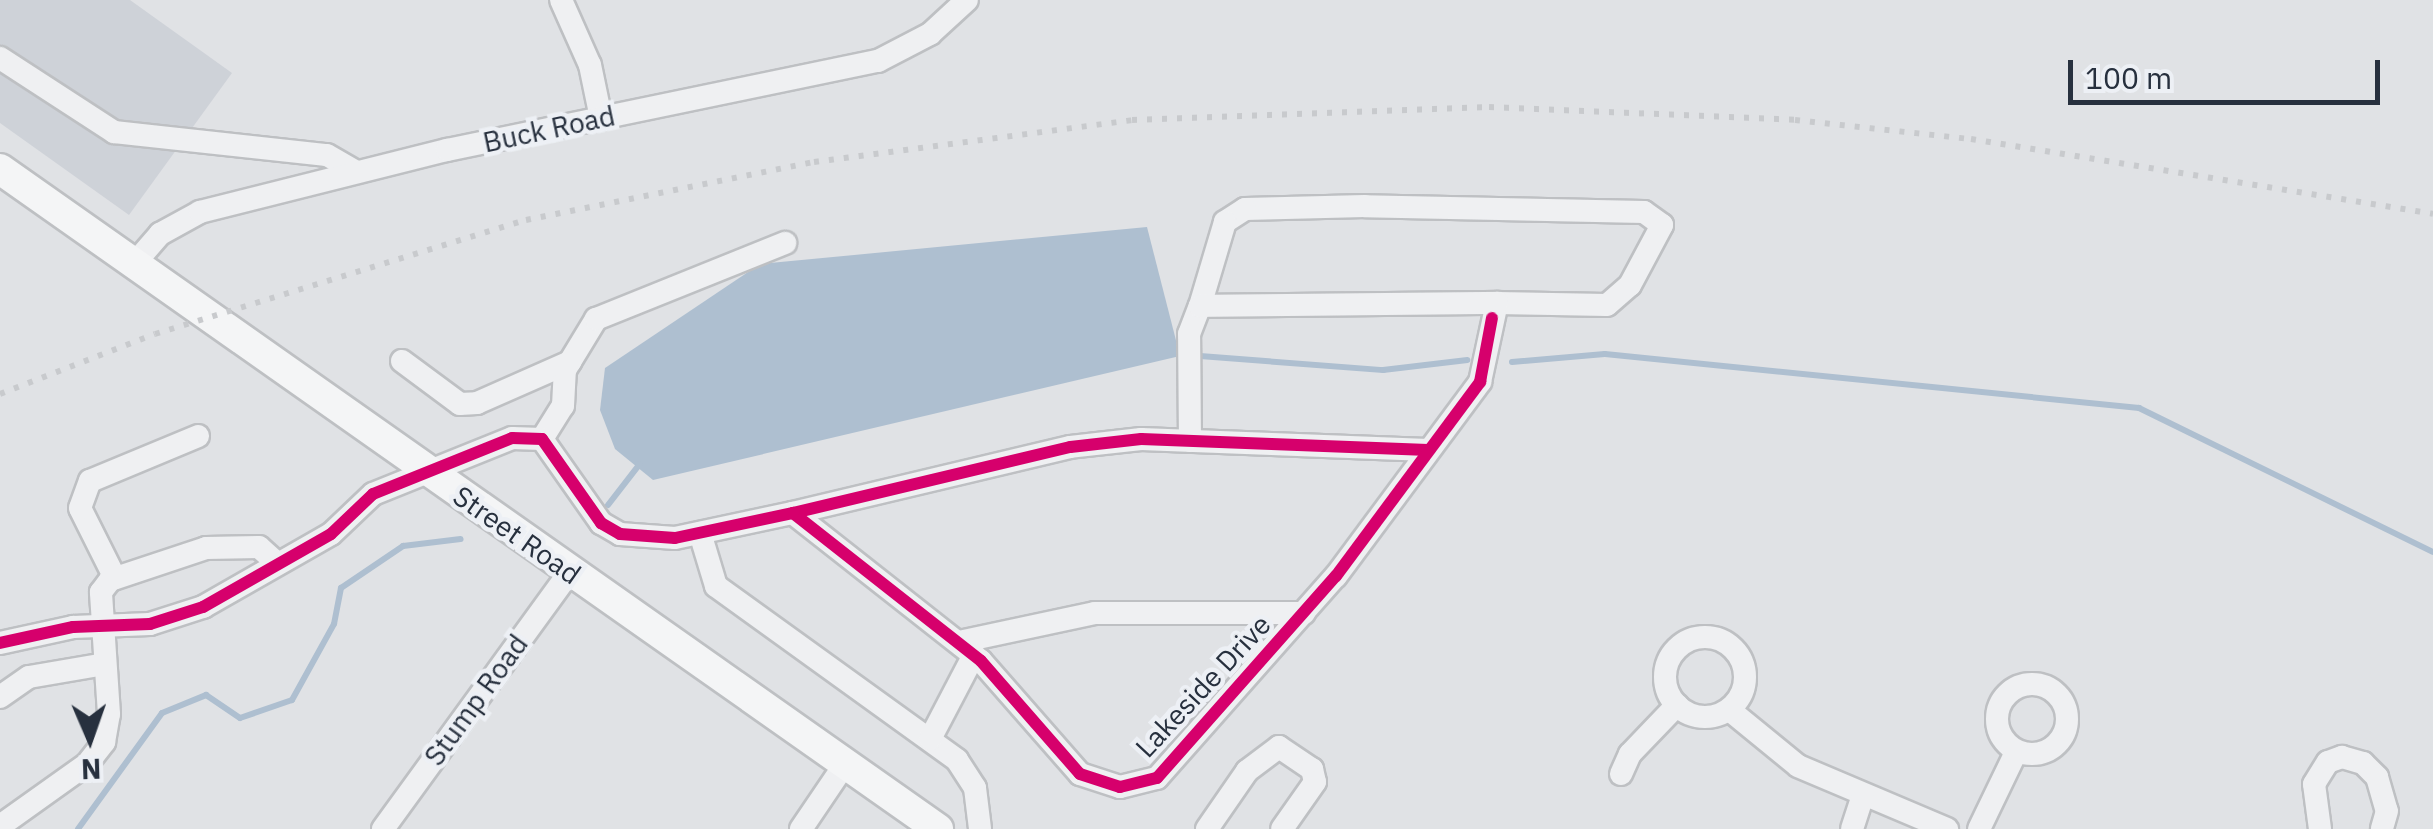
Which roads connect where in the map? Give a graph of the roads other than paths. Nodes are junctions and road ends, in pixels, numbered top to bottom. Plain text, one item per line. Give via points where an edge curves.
1 (560, 0) edge
2 (966, 0) edge
3 (0, 58) edge
4 (601, 118) junction
5 (0, 169) edge
6 (356, 172) junction
7 (785, 243) dead end
8 (134, 264) junction
9 (1200, 306) junction
10 (1494, 311) junction
11 (402, 361) dead end
12 (570, 362) junction
13 (198, 436) dead end
14 (542, 439) junction
15 (1190, 441) junction
16 (1428, 450) junction
17 (426, 470) junction
18 (793, 514) junction
19 (700, 533) junction
20 (278, 564) junction
21 (570, 572) junction
22 (115, 578) junction
23 (1304, 613) junction
24 (102, 627) junction
25 (0, 643) edge
26 (966, 649) junction
27 (105, 664) junction
28 (0, 697) edge
29 (1677, 705) junction
30 (1732, 712) junction
31 (930, 739) junction
32 (2016, 752) dead end
33 (845, 764) junction
34 (1622, 774) dead end
35 (1863, 796) junction
36 (0, 826) edge
37 (383, 829) edge
38 (801, 829) edge
39 (938, 829) edge
40 (980, 829) edge
41 (1207, 829) edge
42 (1282, 829) edge
43 (1852, 829) edge
44 (1947, 829) edge
45 (1979, 829) edge
46 (2320, 829) edge
47 (2382, 829) edge

1 - 4 street via 584,50
2 - 4 street, Buck Road via 930,34 878,61
3 - 6 street via 114,132 327,155
4 - 6 street, Buck Road
5 - 8 main road, Street Road
6 - 8 street, Buck Road via 200,212 160,234
7 - 12 street via 596,319
8 - 17 main road, Street Road
9 - 10 street
9 - 10 street via 1225,222 1245,209 1644,212 1662,224 1630,285 1607,305
9 - 15 street via 1190,334
10 - 16 street, Lakeside Drive via 1480,382
11 - 12 street via 460,404 477,403
12 - 14 street via 563,406
13 - 22 street via 90,482 80,508
14 - 17 street via 512,438 489,452
14 - 19 street via 601,523 648,539
15 - 16 street
15 - 18 street via 1070,447
16 - 23 street, Lakeside Drive
17 - 20 street via 373,494 331,534
17 - 21 main road, Street Road
18 - 19 street
18 - 26 street, Lakeside Drive
19 - 31 street via 716,586
20 - 22 street via 259,548 206,548
20 - 24 street via 177,618
21 - 33 main road, Street Road
21 - 37 street, Stump Road
22 - 24 street via 100,592
23 - 26 street via 1095,613
23 - 26 street, Lakeside Drive via 1157,778 1120,787 1080,774
24 - 25 street via 40,631
24 - 27 street
26 - 31 street
27 - 28 street via 29,677
27 - 36 street via 104,742 87,764
29 - 30 street via 1704,718
29 - 30 street via 1668,661 1680,643 1708,636 1730,644 1744,673
29 - 34 street via 1630,754
30 - 35 street via 1798,766
31 - 40 street via 958,760 975,788
32 - 45 street
33 - 38 street
33 - 39 main road, Street Road
35 - 43 street
35 - 44 street
41 - 42 street via 1247,770 1279,747 1312,768 1314,782
46 - 47 street via 2314,784 2328,762 2342,756 2377,777 2387,811

